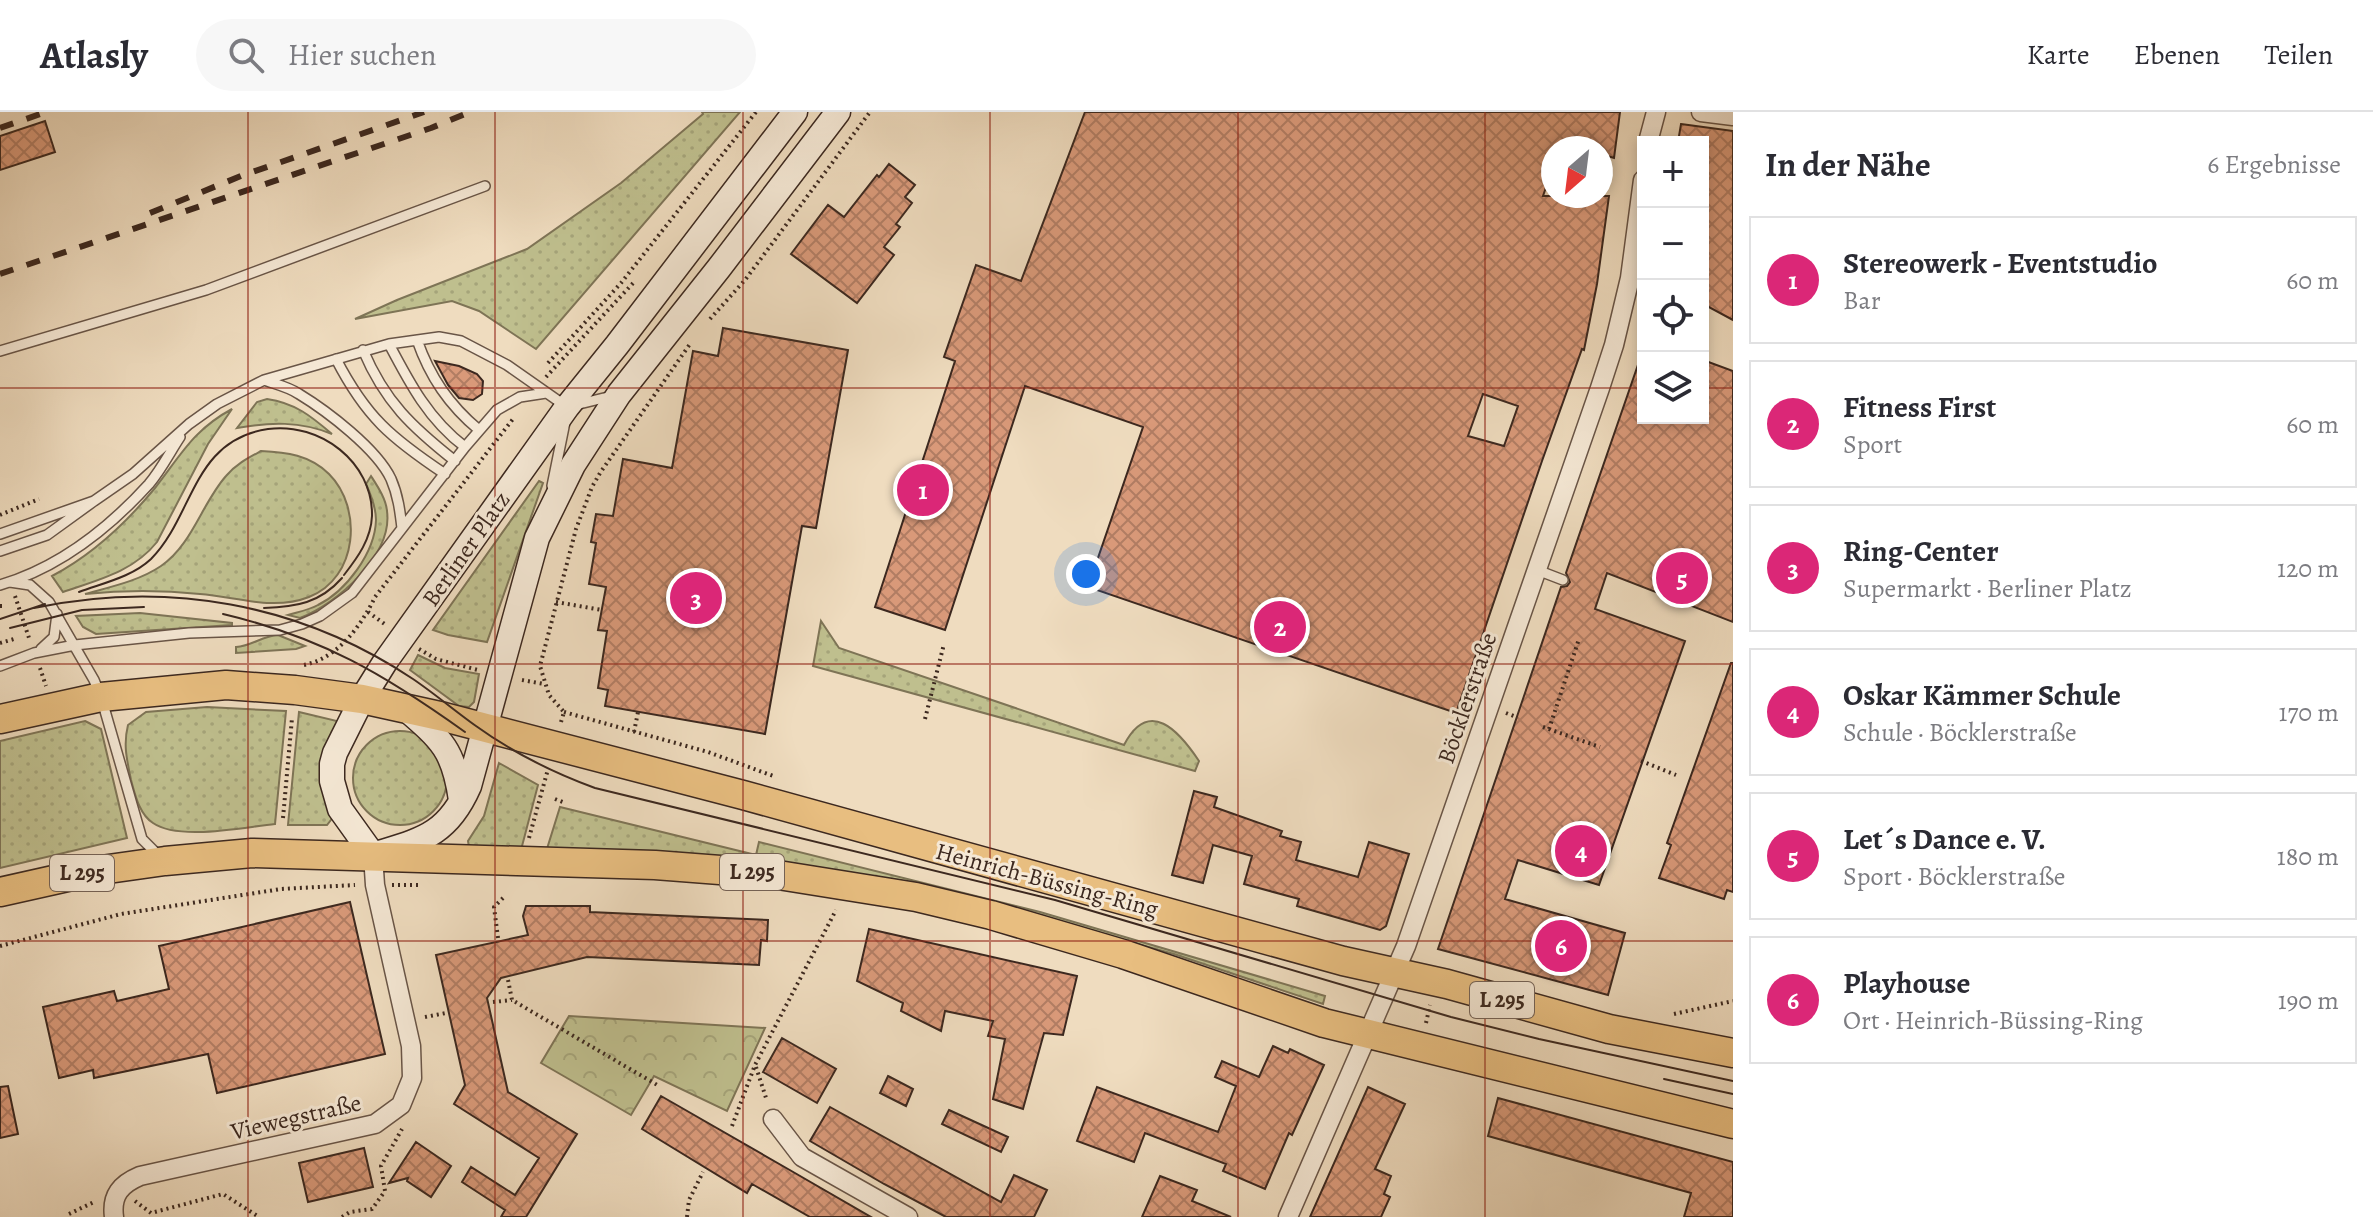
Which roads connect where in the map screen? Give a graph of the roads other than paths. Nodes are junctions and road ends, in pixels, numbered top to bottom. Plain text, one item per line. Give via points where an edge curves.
1 (795, 112) edge
2 (838, 112) edge
3 (1656, 112) edge
4 (1701, 112) edge
5 (1733, 116) edge
6 (1650, 136) edge
7 (485, 186) dead end
8 (1639, 208) edge
9 (417, 340) junction
10 (389, 344) junction
11 (363, 350) junction
12 (0, 351) edge
13 (336, 359) junction
14 (264, 380) junction
15 (546, 393) junction
16 (619, 394) junction
17 (567, 407) junction
18 (189, 424) junction
19 (479, 430) junction
20 (465, 447) junction
21 (455, 461) junction
22 (445, 474) junction
23 (94, 501) junction
24 (402, 528) junction
25 (0, 534) edge
26 (537, 538) junction
27 (0, 551) edge
28 (1537, 570) junction
29 (1563, 580) dead end
30 (5, 584) edge
31 (57, 614) junction
32 (75, 645) junction
33 (34, 653) junction
34 (0, 666) edge
35 (101, 697) junction
36 (362, 699) junction
37 (405, 708) junction
38 (0, 719) edge
39 (485, 729) junction
40 (462, 803) junction
41 (373, 855) junction
42 (165, 861) junction
43 (0, 892) edge
44 (1394, 973) junction
45 (1367, 1035) junction
46 (1733, 1053) edge
47 (773, 1119) road end
48 (1733, 1124) edge
49 (114, 1217) edge
50 (908, 1217) edge
51 (1288, 1217) edge

1 - 17 main road, Berliner Platz
2 - 16 main road, Berliner Platz
3 - 6 street
4 - 5 street
7 - 12 lane via 206,290
8 - 28 street, Böcklerstraße via 1614,345
9 - 10 lane
9 - 15 lane via 461,341
9 - 19 lane via 438,387
10 - 11 lane
10 - 20 lane via 432,418
11 - 13 lane
11 - 21 lane via 375,378 399,410
13 - 14 lane
13 - 22 lane via 369,414 403,446
14 - 18 lane
14 - 24 lane via 297,392 371,451 390,476
15 - 17 lane
15 - 19 lane via 520,397 497,410
16 - 17 lane
16 - 26 main road, Berliner Platz via 573,465
17 - 26 lane
17 - 36 main road, Berliner Platz
18 - 23 lane
18 - 30 lane via 150,482 91,538
19 - 20 lane
20 - 21 lane
21 - 22 lane
22 - 24 lane
23 - 25 lane
23 - 27 lane via 47,535
24 - 32 lane via 352,593 302,624
26 - 39 main road, Berliner Platz
28 - 29 lane
28 - 44 street, Böcklerstraße
30 - 31 lane via 30,585
31 - 32 lane
31 - 33 lane via 54,637
32 - 33 lane
32 - 35 lane
33 - 34 lane
35 - 36 main road, L 295 via 226,685
35 - 38 main road, L 295
35 - 42 lane via 142,839
36 - 37 main road, Heinrich-Büssing-Ring / L 295
36 - 41 main road via 335,753 332,781 340,809
37 - 39 main road, Heinrich-Büssing-Ring / L 295
37 - 40 main road via 443,742 458,776
39 - 40 main road, Berliner Platz
39 - 44 main road, Heinrich-Büssing-Ring / L 295
40 - 41 main road via 442,828
41 - 42 main road, L 295 via 252,853
41 - 45 main road, Heinrich-Büssing-Ring / L 295 via 703,867 916,897 1050,931
41 - 49 street, Viewegstraße via 411,1046 412,1078 401,1105 366,1127 140,1176 118,1190
42 - 43 main road, L 295
44 - 45 street, Böcklerstraße
44 - 46 main road, Heinrich-Büssing-Ring / L 295 via 1609,1029
45 - 48 main road, Heinrich-Büssing-Ring / L 295
45 - 51 street, Böcklerstraße
47 - 50 street via 802,1157

